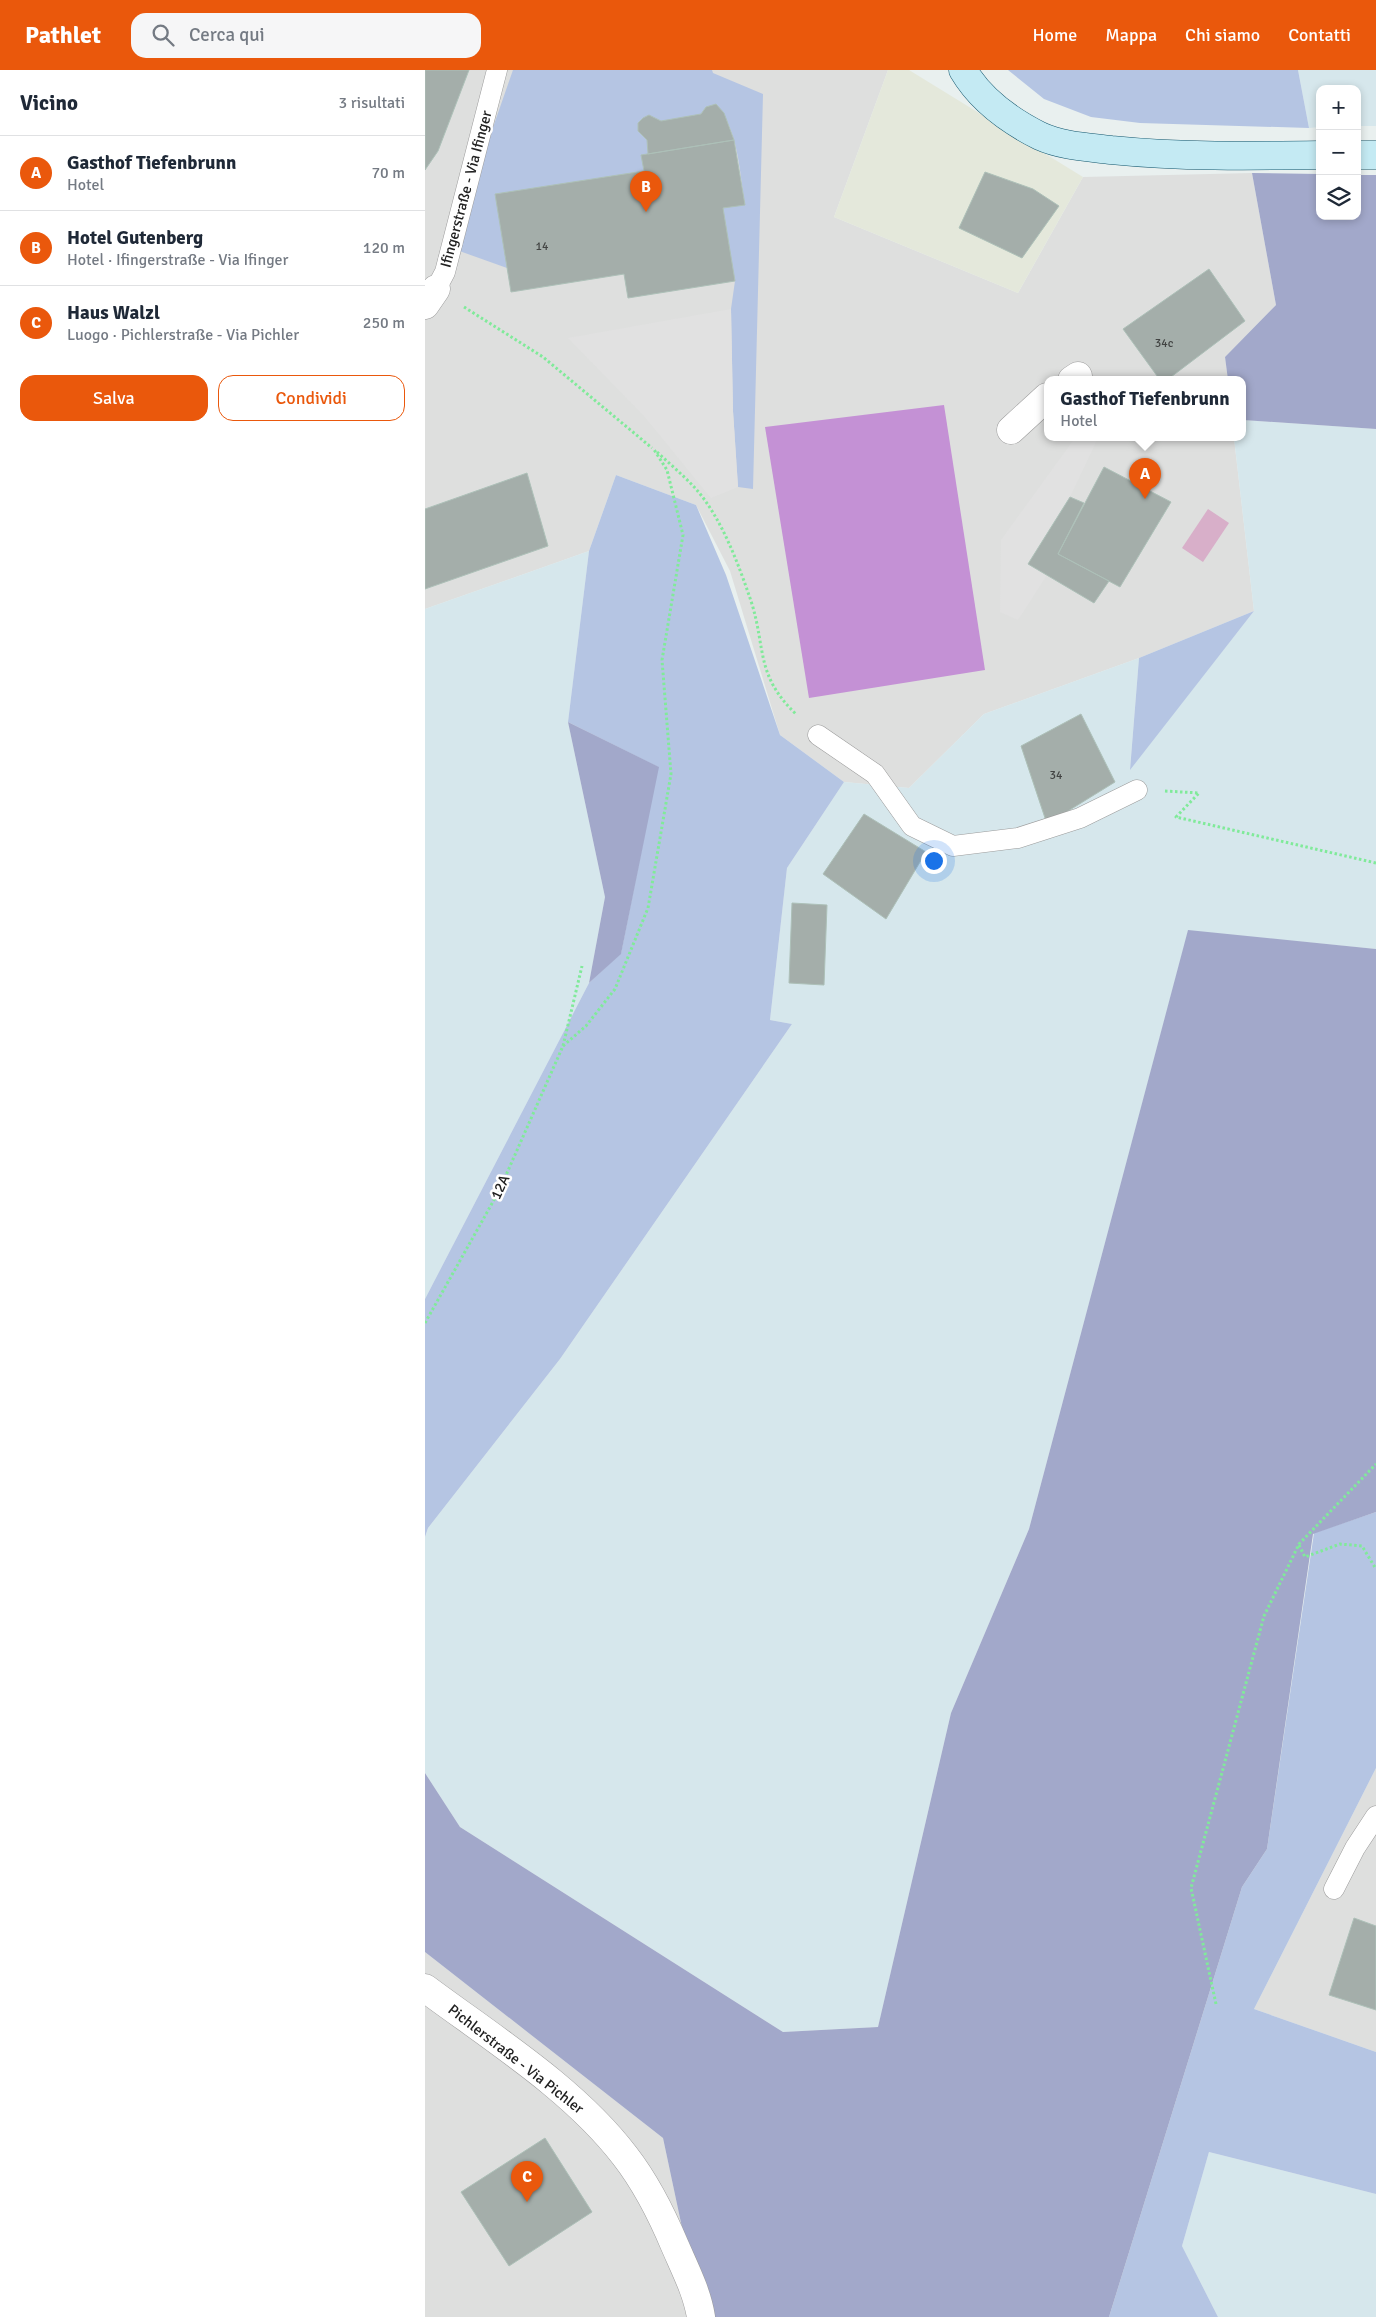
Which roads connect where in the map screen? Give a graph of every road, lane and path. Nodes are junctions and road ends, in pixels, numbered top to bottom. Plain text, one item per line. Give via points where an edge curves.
1 (497, 70) edge
2 (963, 70) edge
3 (1316, 155) edge
4 (1361, 155) edge
5 (1376, 155) edge
6 (431, 297) edge
7 (1044, 400) edge
8 (1011, 430) dead end
9 (653, 448) junction
10 (818, 735) joint
11 (1137, 790) joint
12 (1376, 864) edge
13 (582, 966) dead end
14 (563, 1046) junction
15 (425, 1323) edge
16 (1376, 1464) edge
17 (1299, 1544) junction
18 (1376, 1569) edge
19 (1376, 1816) edge
20 (1334, 1889) dead end
21 (425, 1988) edge
22 (1216, 2004) dead end
23 (701, 2317) edge

1 - 6 lane, Ifingerstraße - Via Ifinger via 445,272
2 - 3 street via 988,102 1041,136 1070,146 1150,154
4 - 5 street
6 - 9 path via 543,356
7 - 8 street
9 - 10 path via 696,489 722,528 751,602 764,667 781,700
9 - 14 path via 667,470 683,535 663,660 671,774 648,908 615,989 586,1026
10 - 11 lane via 875,774 912,826 953,846 1018,838 1080,818
11 - 12 path via 1199,793 1176,817
13 - 14 path
14 - 15 path, 12A via 499,1191
16 - 17 path
17 - 18 path via 1305,1557 1340,1544 1362,1546
17 - 22 path via 1264,1616 1191,1888
19 - 20 lane
21 - 23 street, Pichlerstraße - Via Pichler via 586,2113 625,2156 659,2209 689,2278

